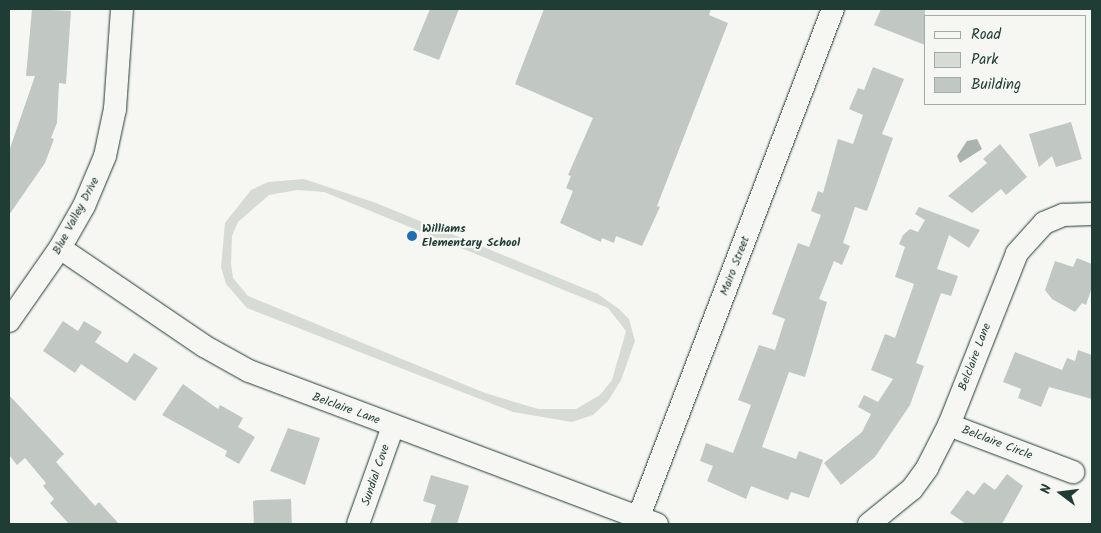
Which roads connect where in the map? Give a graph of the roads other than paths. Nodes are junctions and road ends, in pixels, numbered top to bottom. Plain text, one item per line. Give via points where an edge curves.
1 (122, 9) edge
2 (833, 9) edge
3 (1092, 214) edge
4 (60, 248) junction
5 (9, 321) edge
6 (949, 425) junction
7 (393, 426) junction
8 (1073, 472) dead end
9 (644, 522) edge
10 (358, 524) edge
11 (869, 524) edge

1 - 4 street, Blue Valley Drive via 111,134 96,179
2 - 9 street, Mairo Street
3 - 6 street, Belclaire Lane via 1063,215 1044,223 1017,253
4 - 5 street, Blue Valley Drive
4 - 7 street, Belclaire Lane via 204,346 249,371
6 - 8 street, Belclaire Circle
6 - 11 street, Belclaire Lane via 927,468 912,488
7 - 9 street, Belclaire Lane
7 - 10 street, Sundial Cove

